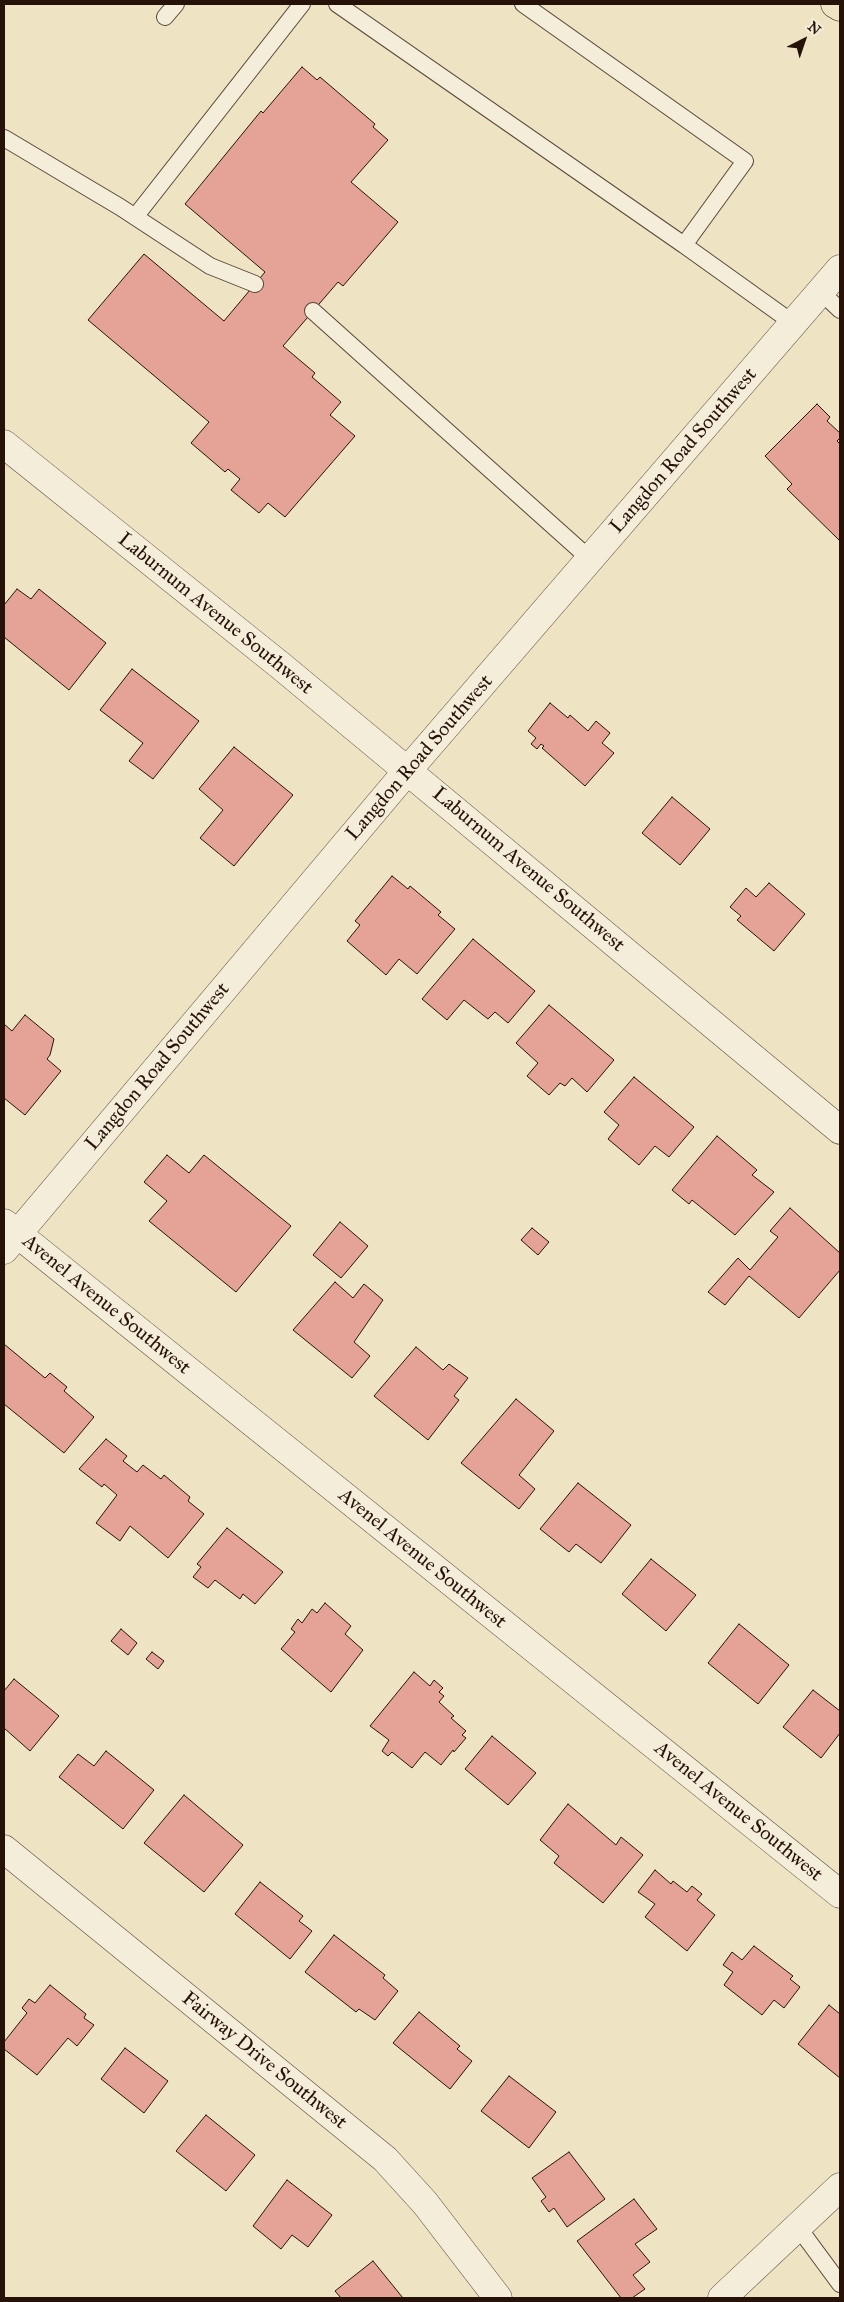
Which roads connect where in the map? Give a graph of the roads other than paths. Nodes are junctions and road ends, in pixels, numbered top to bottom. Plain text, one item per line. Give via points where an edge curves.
1 (176, 4) edge
2 (302, 4) edge
3 (337, 4) edge
4 (523, 4) edge
5 (835, 4) edge
6 (840, 7) edge
7 (165, 17) dead end
8 (4, 138) edge
9 (135, 217) junction
10 (684, 245) junction
11 (840, 269) edge
12 (255, 284) dead end
13 (821, 292) junction
14 (840, 310) edge
15 (313, 311) dead end
16 (793, 323) junction
17 (4, 444) edge
18 (591, 560) junction
19 (408, 770) junction
20 (840, 1130) edge
21 (8, 1236) edge
22 (4, 1849) edge
23 (840, 1894) edge
24 (840, 2188) edge
25 (798, 2227) junction
26 (840, 2284) edge
27 (498, 2298) edge
28 (722, 2298) edge

1 - 7 lane
2 - 9 lane
3 - 10 lane
4 - 10 lane via 745,161
5 - 6 main road
8 - 9 lane
9 - 12 lane via 210,266
10 - 16 lane
11 - 13 street, Langdon Road Southwest
13 - 14 lane
13 - 16 street, Langdon Road Southwest
15 - 18 lane
16 - 18 street, Langdon Road Southwest
17 - 19 street, Laburnum Avenue Southwest
18 - 19 street, Langdon Road Southwest
19 - 20 street, Laburnum Avenue Southwest
19 - 21 street, Langdon Road Southwest
21 - 23 street, Avenel Avenue Southwest
22 - 27 street, Fairway Drive Southwest via 385,2159 425,2202
24 - 25 street
25 - 26 lane
25 - 28 street

